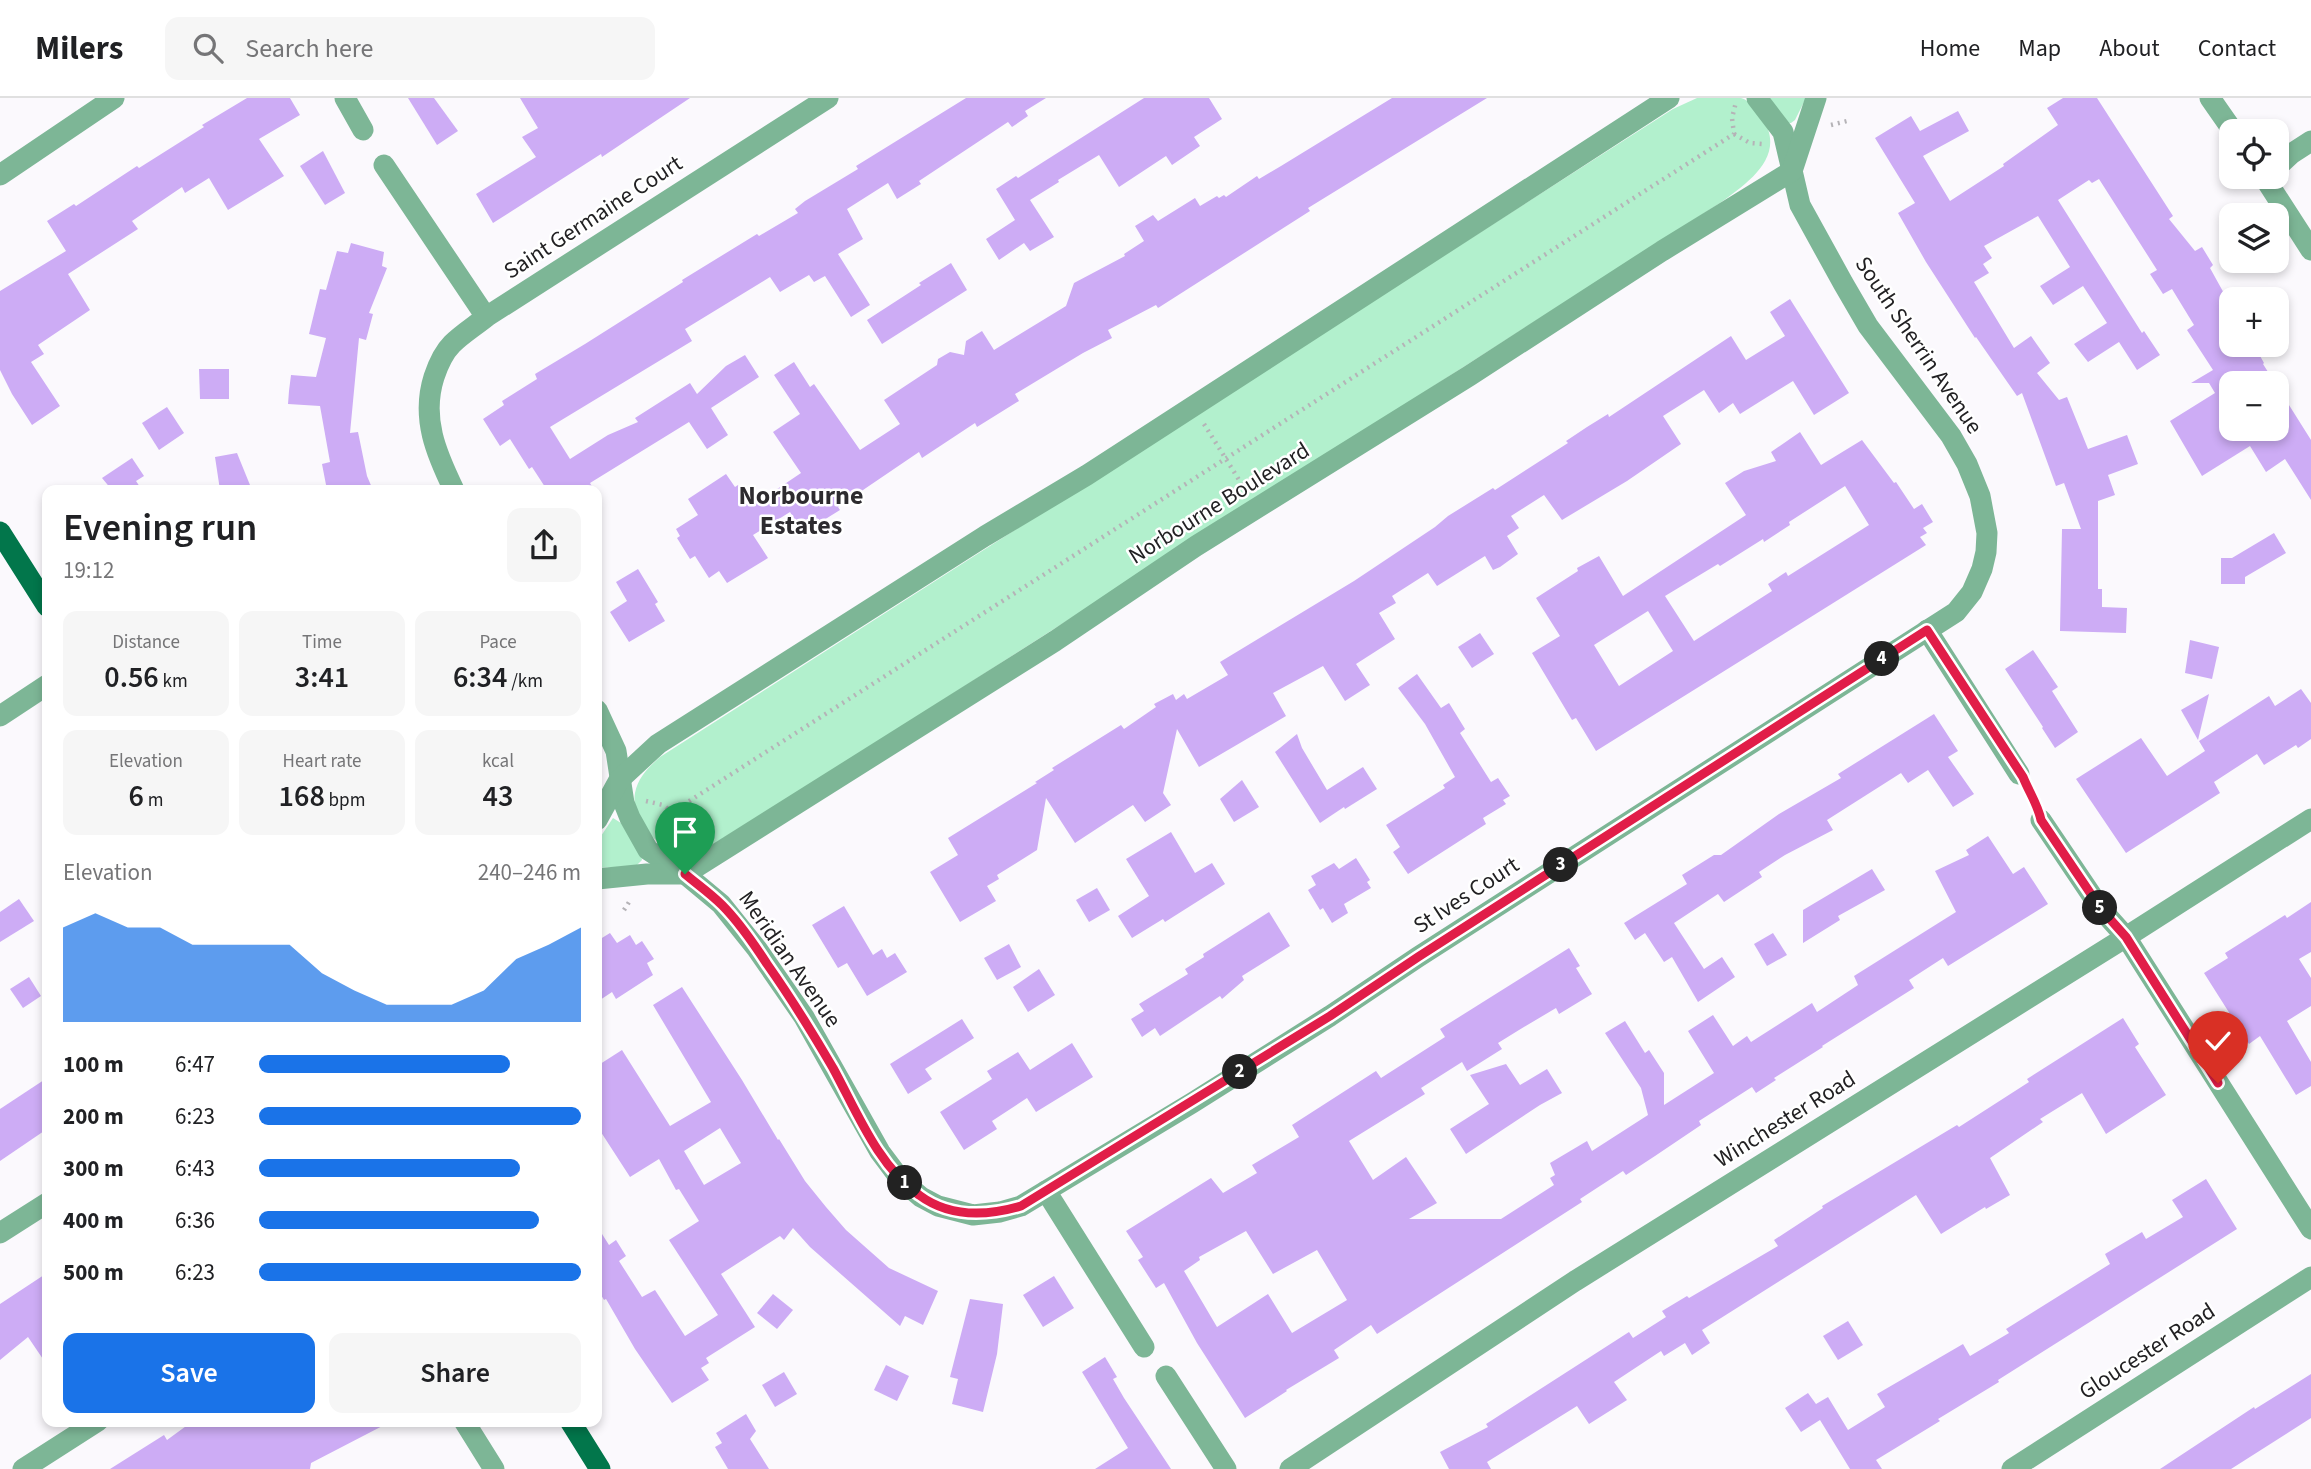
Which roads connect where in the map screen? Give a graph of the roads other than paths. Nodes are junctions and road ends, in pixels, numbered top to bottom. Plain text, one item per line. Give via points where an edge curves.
1 (114, 98) edge
2 (345, 98) edge
3 (828, 98) edge
4 (1669, 98) edge
5 (1757, 98) edge
6 (1816, 98) edge
7 (2210, 98) edge
8 (2225, 119) edge
9 (363, 130) dead end
10 (2311, 141) edge
11 (2289, 156) edge
12 (384, 165) dead end
13 (1792, 171) junction
14 (0, 175) edge
15 (2276, 189) edge
16 (2311, 250) edge
17 (486, 317) junction
18 (451, 485) edge
19 (0, 532) edge
20 (1986, 552) joint
21 (42, 598) edge
22 (1927, 630) junction
23 (42, 688) edge
24 (0, 716) edge
25 (602, 721) edge
26 (2019, 774) dead end
27 (619, 780) junction
28 (602, 811) edge
29 (2311, 819) edge
30 (2041, 820) dead end
31 (685, 874) junction
32 (602, 878) edge
33 (2126, 937) junction
34 (1046, 1191) junction
35 (42, 1206) edge
36 (973, 1214) joint
37 (2311, 1229) edge
38 (0, 1233) edge
39 (2311, 1277) edge
40 (1144, 1347) dead end
41 (1166, 1376) dead end
42 (89, 1427) edge
43 (468, 1427) edge
44 (574, 1427) edge
45 (23, 1469) edge
46 (494, 1469) edge
47 (600, 1469) edge
48 (1226, 1469) edge
49 (1290, 1469) edge
50 (2012, 1469) edge

1 - 14 street
2 - 9 street
3 - 17 street, Saint Germaine Court
4 - 27 street via 1087,475 658,744
5 - 13 street, South Sherrin Avenue via 1783,132
6 - 13 street
7 - 8 street
10 - 11 street
12 - 17 street
13 - 20 street, South Sherrin Avenue via 1800,205 1862,315 1967,464 1985,515
13 - 31 street, Norbourne Boulevard
15 - 16 street
17 - 18 street, Saint Germaine Court via 445,353 429,392 430,434
19 - 21 main road
20 - 22 street, St Ives Court via 1972,592 1956,612
22 - 26 street
22 - 34 street, St Ives Court via 1330,1016
23 - 24 street
25 - 27 street, Meridian Avenue via 616,751
27 - 28 street
27 - 31 street, Meridian Avenue via 630,818 648,850
29 - 33 street, Winchester Road
30 - 33 street via 2101,909
31 - 32 street
31 - 36 street, Meridian Avenue via 721,904 757,949 804,1017 880,1152 901,1180 939,1206
33 - 37 street
33 - 49 street, Winchester Road via 1575,1281
34 - 36 street, St Ives Court via 1021,1206
34 - 40 street
35 - 38 street
39 - 50 street, Gloucester Road
41 - 48 street
42 - 45 street
43 - 46 street
44 - 47 main road

